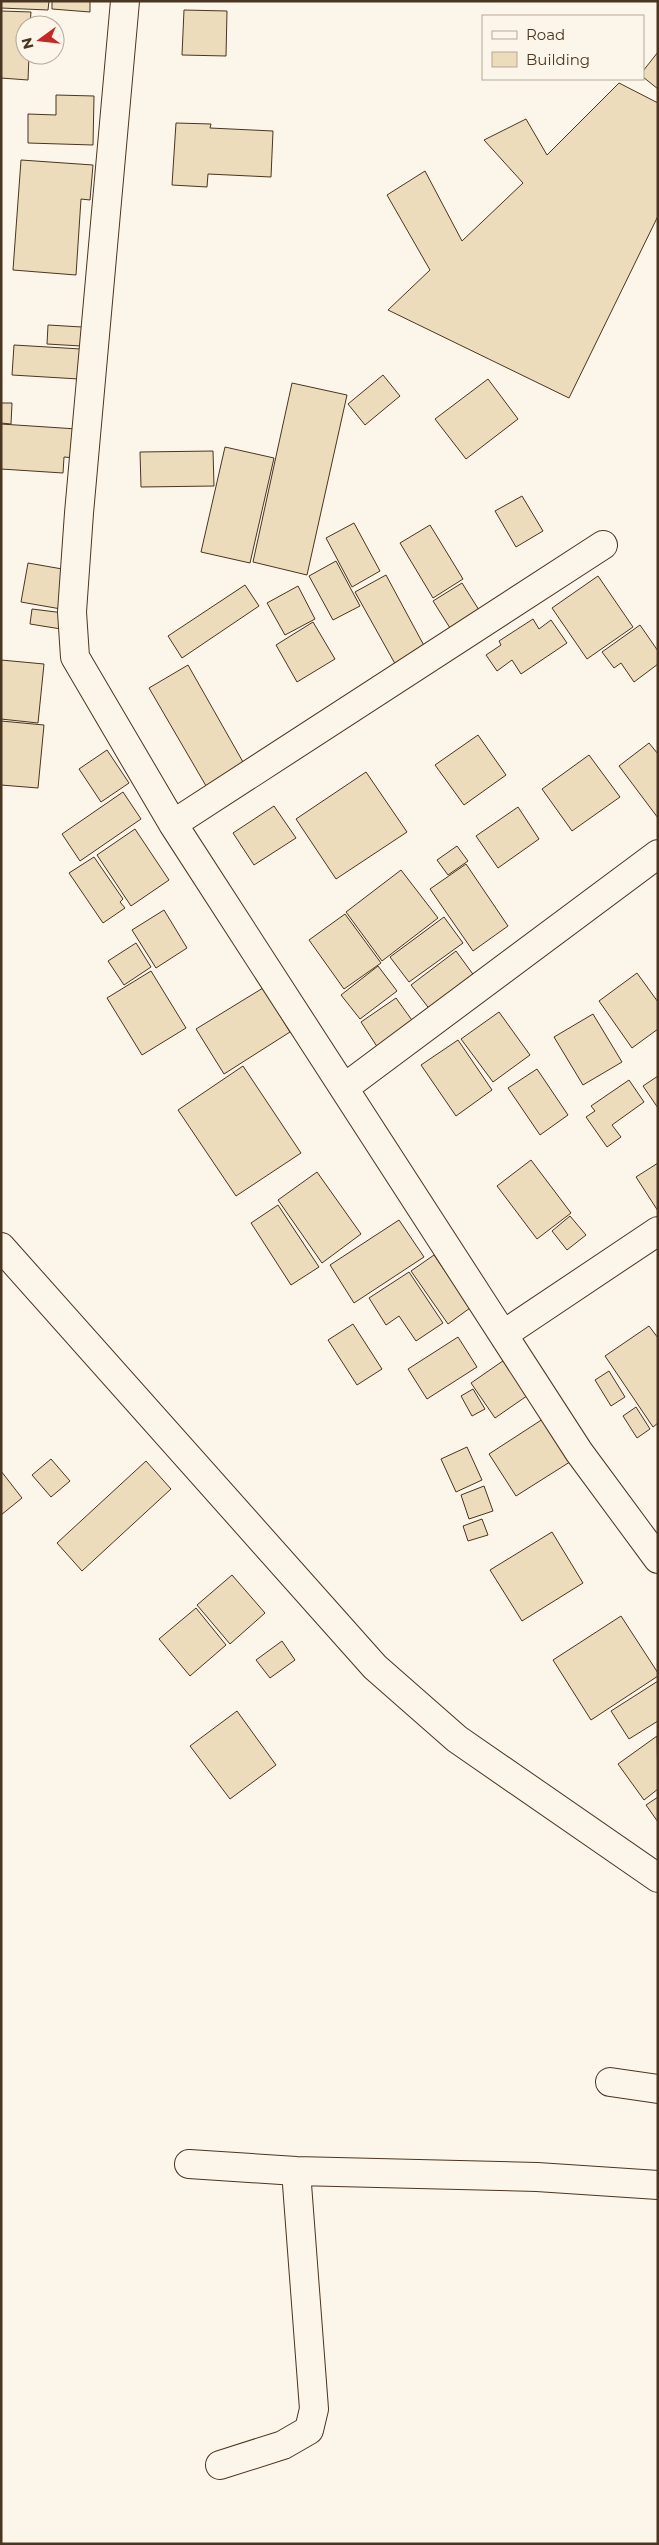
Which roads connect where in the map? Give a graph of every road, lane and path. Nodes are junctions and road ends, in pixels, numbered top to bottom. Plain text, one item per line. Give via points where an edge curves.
1 (125, 1) edge
2 (603, 545) dead end
3 (173, 824) junction
4 (658, 854) edge
5 (344, 1088) junction
6 (658, 1231) edge
7 (4, 1254) edge
8 (504, 1334) junction
9 (658, 1559) edge
10 (658, 1878) edge
11 (610, 2082) dead end
12 (658, 2089) edge
13 (189, 2164) dead end
14 (296, 2171) junction
15 (658, 2185) edge
16 (220, 2465) dead end

1 - 3 street via 72,612 75,657
2 - 3 street
3 - 5 street
4 - 5 street
5 - 8 street
6 - 8 street
7 - 10 street via 375,1666 457,1739
8 - 9 street via 579,1452
11 - 12 street
13 - 14 street
14 - 15 street via 537,2177
14 - 16 street via 314,2409 309,2430 283,2445

